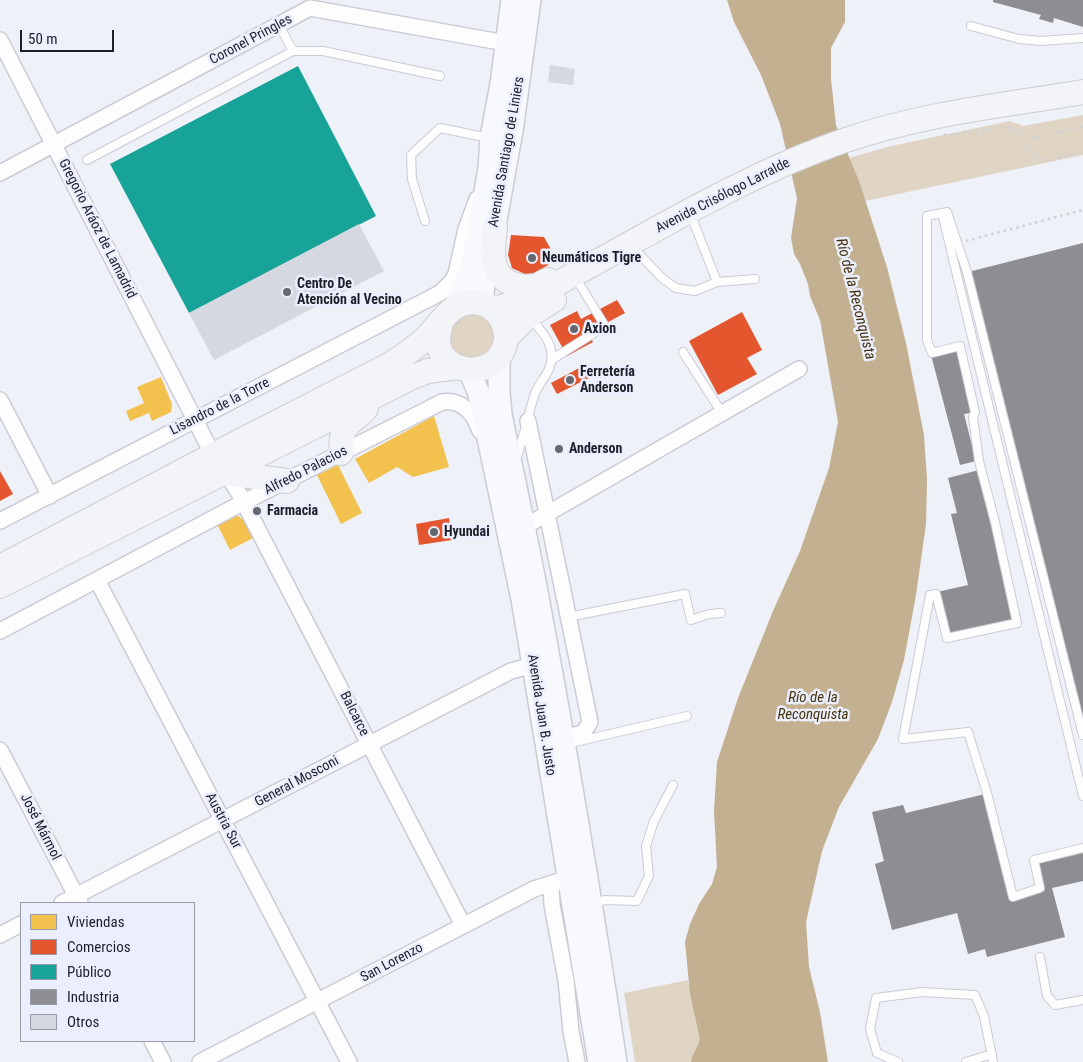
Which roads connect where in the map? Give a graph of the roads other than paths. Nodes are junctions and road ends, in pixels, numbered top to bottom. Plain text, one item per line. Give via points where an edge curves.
1 (512, 0) edge
2 (530, 0) edge
3 (308, 4) edge
4 (279, 25) junction
5 (970, 26) dead end
6 (1083, 38) edge
7 (0, 40) edge
8 (515, 45) junction
9 (293, 51) junction
10 (440, 76) dead end
11 (1083, 92) edge
12 (1083, 106) edge
13 (935, 124) junction
14 (490, 138) junction
15 (54, 145) junction
16 (87, 160) dead end
17 (0, 173) edge
18 (712, 206) junction
19 (942, 212) junction
20 (425, 221) dead end
21 (694, 223) junction
22 (495, 226) junction
23 (638, 254) junction
24 (755, 279) dead end
25 (576, 280) junction
26 (717, 282) junction
27 (487, 306) junction
28 (445, 308) junction
29 (528, 316) junction
30 (503, 347) junction
31 (684, 352) dead end
32 (551, 360) junction
33 (463, 369) junction
34 (799, 369) dead end
35 (370, 398) junction
36 (0, 400) edge
37 (722, 413) junction
38 (194, 419) junction
39 (515, 421) junction
40 (341, 453) junction
41 (220, 464) junction
42 (505, 474) junction
43 (287, 482) junction
44 (50, 496) junction
45 (244, 502) junction
46 (547, 514) junction
47 (0, 521) edge
48 (524, 527) junction
49 (0, 567) edge
50 (97, 580) junction
51 (0, 586) edge
52 (721, 613) dead end
53 (568, 616) junction
54 (0, 631) edge
55 (533, 665) junction
56 (687, 716) dead end
57 (1083, 735) edge
58 (564, 742) junction
59 (369, 744) junction
60 (0, 750) edge
61 (673, 785) dead end
62 (1083, 796) edge
63 (223, 821) junction
64 (1083, 848) edge
65 (569, 878) junction
66 (78, 900) edge
67 (591, 903) junction
68 (20, 925) edge
69 (463, 925) junction
70 (0, 935) edge
71 (1040, 956) dead end
72 (1083, 1000) edge
73 (317, 1002) junction
74 (153, 1042) edge
75 (992, 1058) edge
76 (163, 1062) edge
77 (200, 1062) edge
78 (349, 1062) edge
79 (577, 1062) edge
80 (599, 1062) edge
81 (616, 1062) edge
82 (898, 1062) edge
83 (966, 1062) edge

1 - 8 main road, Avenida Santiago de Liniers
2 - 8 main road, Avenida Santiago de Liniers
3 - 4 street, Coronel Pringles
3 - 8 street, Coronel Pringles
4 - 9 lane
4 - 15 street, Coronel Pringles
5 - 6 lane via 1019,39
7 - 15 street, Gregorio Aráoz de Lamadrid
8 - 14 main road, Avenida Santiago de Liniers
8 - 22 main road, Avenida Santiago de Liniers via 514,122
9 - 10 lane via 323,51
9 - 16 lane
11 - 13 main road, Avenida Crisólogo Larralde
12 - 13 main road, Avenida Crisólogo Larralde
13 - 18 main road, Avenida Crisólogo Larralde via 876,131 847,140 754,177
14 - 20 lane via 440,128 411,155 412,180
14 - 28 main road, Avenida Santiago de Liniers via 489,168 470,276
15 - 17 street, Coronel Pringles
15 - 38 street, Gregorio Aráoz de Lamadrid
18 - 21 main road, Avenida Crisólogo Larralde
18 - 25 main road, Avenida Crisólogo Larralde
19 - 57 lane via 947,212 968,272
19 - 62 lane
19 - 64 lane via 927,216 927,340 932,352 960,346 975,412 979,461 1017,623 947,638 936,594 930,595 903,739 968,732 1012,897 1040,888 1034,860
21 - 23 main road, Avenida Crisólogo Larralde
21 - 26 lane
22 - 25 main road via 494,264 505,280 531,287 549,280
22 - 27 main road, Avenida Santiago de Liniers via 486,262
23 - 25 main road, Avenida Crisólogo Larralde
23 - 26 lane via 676,288 695,291
24 - 26 lane
25 - 27 main road, Avenida Crisólogo Larralde via 522,302
25 - 29 main road, Avenida Crisólogo Larralde
25 - 32 lane via 605,326
27 - 28 main road via 467,302
27 - 30 main road via 503,321
28 - 33 main road via 438,342 449,361
28 - 38 street, Lisandro de la Torre
28 - 41 main road via 412,350
29 - 30 main road, Avenida Crisólogo Larralde
29 - 32 lane via 547,336
30 - 33 main road via 482,369
30 - 39 main road, Avenida Juan B. Justo via 498,393
31 - 37 lane
32 - 39 lane via 535,393
33 - 35 main road via 428,372
33 - 42 main road, Avenida Juan B. Justo via 478,391
34 - 37 street
35 - 40 main road via 364,412 345,425
35 - 41 main road
36 - 44 street
37 - 46 street
38 - 41 street, Gregorio Aráoz de Lamadrid
38 - 44 street, Lisandro de la Torre
39 - 42 main road, Avenida Juan B. Justo
39 - 46 street
40 - 42 street, Alfredo Palacios via 448,401 470,411
40 - 43 street, Alfredo Palacios
41 - 43 main road
41 - 45 street, Balcarce
41 - 49 main road
41 - 51 main road
42 - 48 main road, Avenida Juan B. Justo
42 - 55 main road, Avenida Juan B. Justo
43 - 45 street, Alfredo Palacios
44 - 47 street, Lisandro de la Torre
45 - 50 street, Alfredo Palacios
45 - 59 street, Balcarce
46 - 48 street
46 - 53 street
48 - 58 main road, Avenida Juan B. Justo
50 - 54 street, Alfredo Palacios
50 - 63 street, Austria Sur
52 - 53 lane via 690,620 685,594
53 - 58 street via 590,722 584,732
55 - 59 street, General Mosconi via 511,671
55 - 65 main road, Avenida Juan B. Justo
56 - 58 lane
58 - 65 main road, Avenida Juan B. Justo
59 - 63 street, General Mosconi
59 - 69 street, Balcarce
60 - 66 street, José Mármol
61 - 67 lane via 654,821 646,846 649,876 636,901
63 - 66 street, General Mosconi
63 - 73 street, Austria Sur
65 - 67 main road
65 - 69 street, San Lorenzo via 534,889
65 - 79 street via 552,905
65 - 80 main road, Avenida Juan B. Justo
67 - 81 main road
68 - 70 street
69 - 73 street, San Lorenzo
71 - 72 lane via 1047,996 1054,1005
73 - 77 street, San Lorenzo
73 - 78 street, Austria Sur
74 - 76 street
75 - 82 lane via 984,1016 975,995 922,992 876,998 870,1029 877,1053
75 - 83 lane

